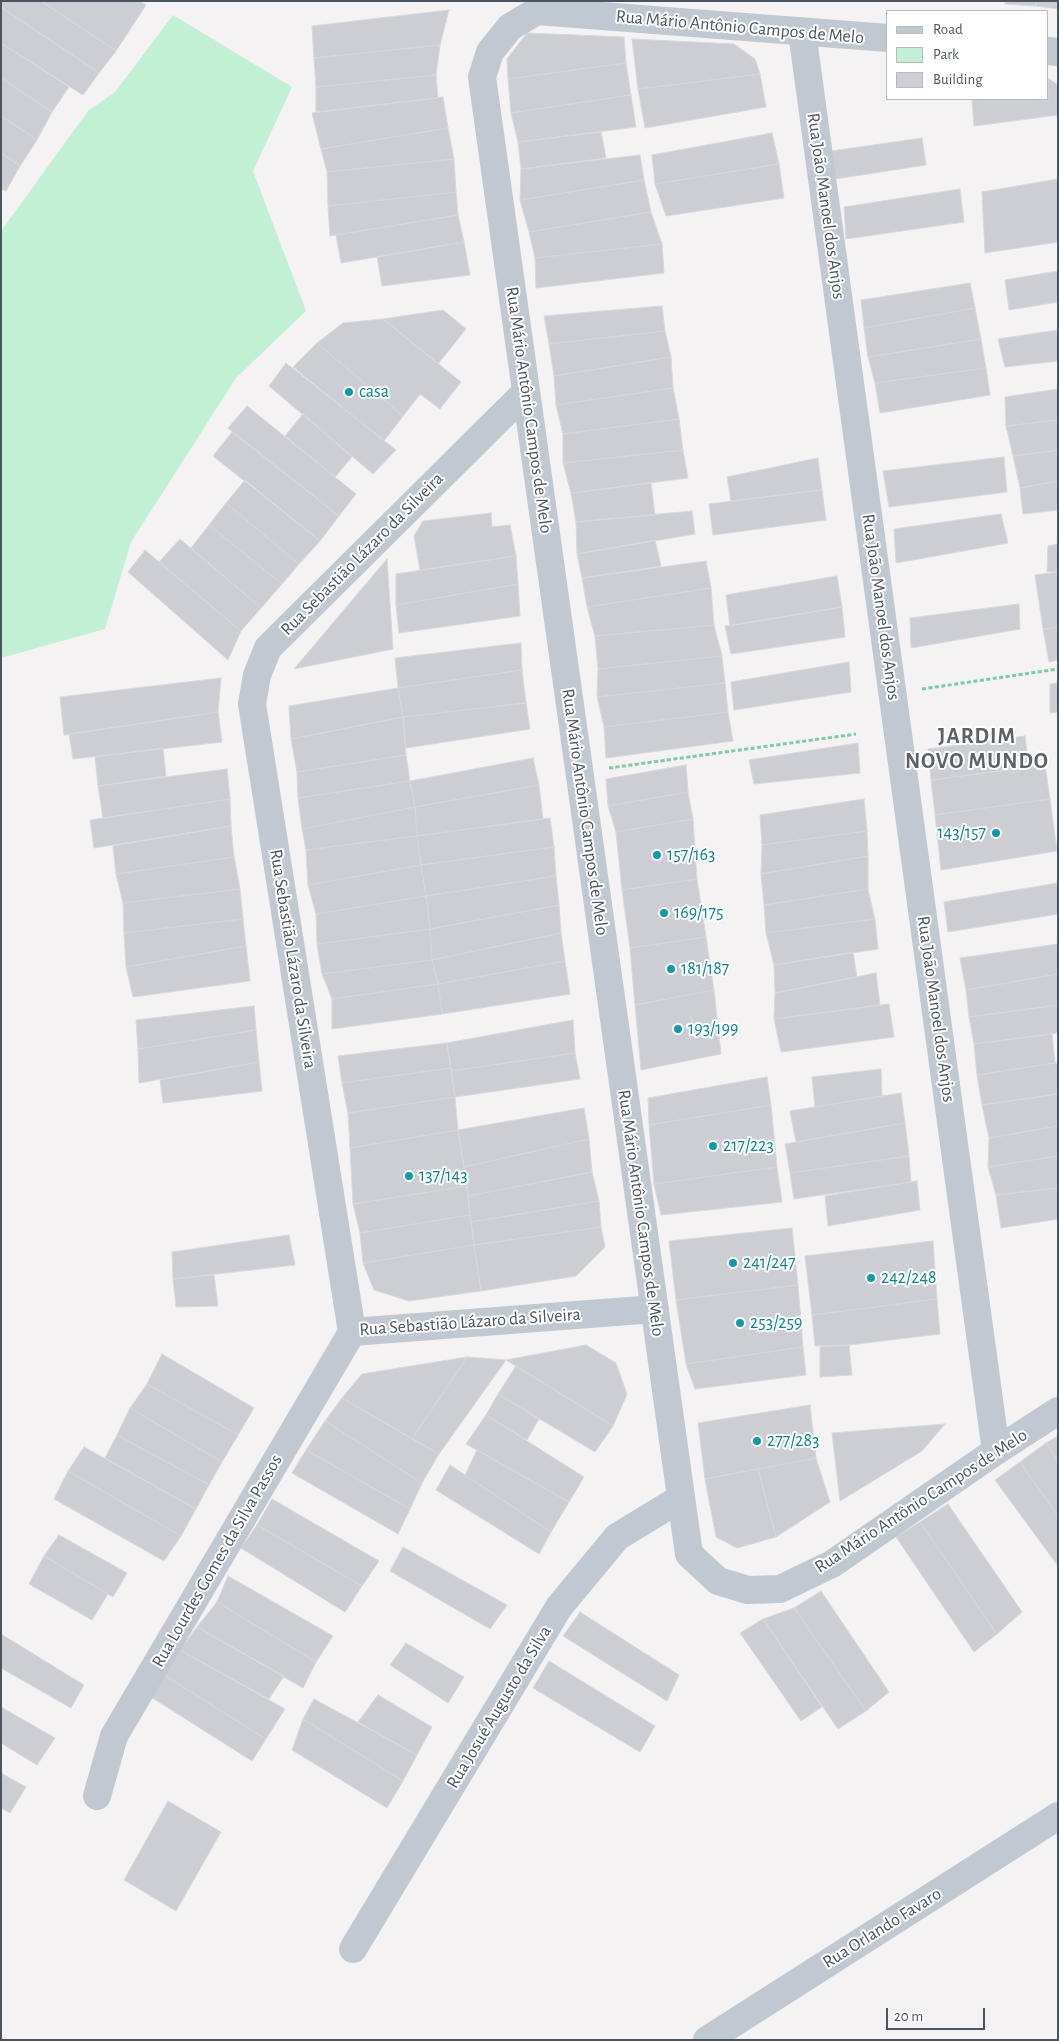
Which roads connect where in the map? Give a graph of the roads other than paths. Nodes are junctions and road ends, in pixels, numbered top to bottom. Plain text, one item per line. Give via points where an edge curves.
1 (802, 32) junction
2 (886, 38) edge
3 (526, 392) junction
4 (655, 1309) junction
5 (352, 1332) junction
6 (1058, 1412) edge
7 (996, 1451) junction
8 (681, 1498) junction
9 (97, 1796) dead end
10 (1058, 1816) edge
11 (353, 1949) dead end
12 (707, 2040) edge

1 - 2 street, Rua Mário Antônio Campos de Melo
1 - 3 street, Rua Mário Antônio Campos de Melo via 537,11 510,27 490,52 482,77
1 - 7 street, Rua João Manoel dos Anjos
3 - 4 street, Rua Mário Antônio Campos de Melo
3 - 5 street, Rua Sebastião Lázaro da Silveira via 268,648 257,675 252,704
4 - 5 street, Rua Sebastião Lázaro da Silveira
4 - 8 street, Rua Mário Antônio Campos de Melo
5 - 9 street, Rua Lourdes Gomes da Silva Passos via 114,1736
6 - 7 street, Rua Mário Antônio Campos de Melo
7 - 8 street, Rua Mário Antônio Campos de Melo via 832,1564 780,1589 748,1590 718,1582 689,1554
8 - 11 street, Rua Josué Augusto da Silva via 617,1536 558,1607
10 - 12 street, Rua Orlando Favaro

